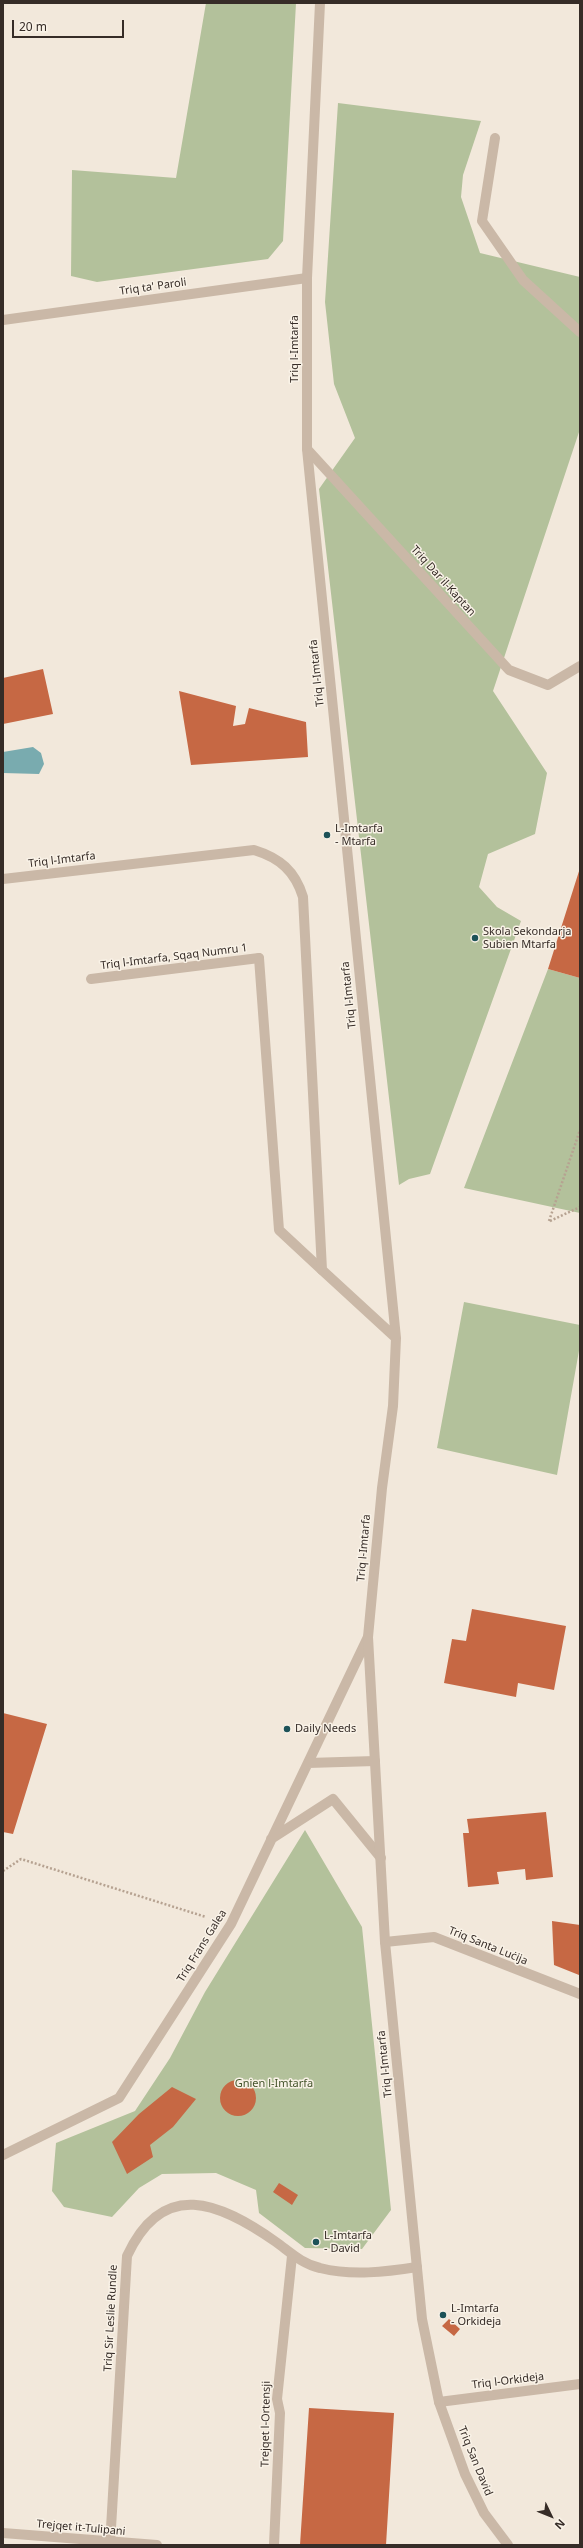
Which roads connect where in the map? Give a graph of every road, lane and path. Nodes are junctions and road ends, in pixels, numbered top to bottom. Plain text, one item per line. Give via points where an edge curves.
1 (320, 3) edge
2 (495, 138) dead end
3 (307, 278) junction
4 (3, 320) edge
5 (580, 332) edge
6 (307, 449) junction
7 (580, 666) edge
8 (3, 879) edge
9 (91, 979) dead end
10 (580, 1130) edge
11 (580, 1206) edge
12 (322, 1270) junction
13 (396, 1338) junction
14 (368, 1637) junction
15 (375, 1761) junction
16 (308, 1763) junction
17 (271, 1839) junction
18 (380, 1858) junction
19 (3, 1871) edge
20 (232, 1924) junction
21 (385, 1942) junction
22 (580, 1994) edge
23 (3, 2156) edge
24 (292, 2256) junction
25 (417, 2267) junction
26 (580, 2384) edge
27 (440, 2402) junction
28 (3, 2532) edge
29 (110, 2544) edge
30 (157, 2545) edge
31 (274, 2545) edge
32 (508, 2545) edge

1 - 3 street, Triq l-Imtarfa
2 - 5 street via 482,221 523,280
3 - 4 street, Triq ta' Paroli
3 - 6 street, Triq l-Imtarfa
6 - 7 street, Triq Dar il-Kaptan via 509,670 548,685
6 - 13 street, Triq l-Imtarfa
8 - 12 street, Triq l-Imtarfa via 254,850 272,856 298,880 303,897
9 - 12 street, Triq l-Imtarfa, Sqaq Numru 1 via 259,958 279,1230
10 - 11 path via 549,1221
12 - 13 street
13 - 14 street, Triq l-Imtarfa via 393,1406 382,1488
14 - 15 street, Triq l-Imtarfa
14 - 16 street, Triq Frans Galea
15 - 16 street
15 - 18 street, Triq l-Imtarfa
16 - 17 street, Triq Frans Galea
17 - 18 street via 333,1798
17 - 20 street, Triq Frans Galea
18 - 21 street, Triq l-Imtarfa
19 - 20 path via 21,1859
20 - 23 street, Triq Frans Galea via 119,2098
21 - 22 street, Triq Santa Luċija via 434,1937
21 - 25 street, Triq l-Imtarfa
24 - 25 street, Triq Sir Leslie Rundle via 320,2268 376,2273
24 - 29 street, Triq Sir Leslie Rundle via 276,2242 231,2215 186,2203 166,2208 148,2221 135,2238 127,2256
24 - 31 street, Trejqet l-Ortensji via 276,2399 280,2413
25 - 27 street, Triq l-Imtarfa via 422,2319
26 - 27 street, Triq l-Orkideja
27 - 32 street, Triq San David via 465,2474 484,2513
28 - 29 street, Trejqet it-Tulipani
29 - 30 street, Trejqet it-Tulipani

